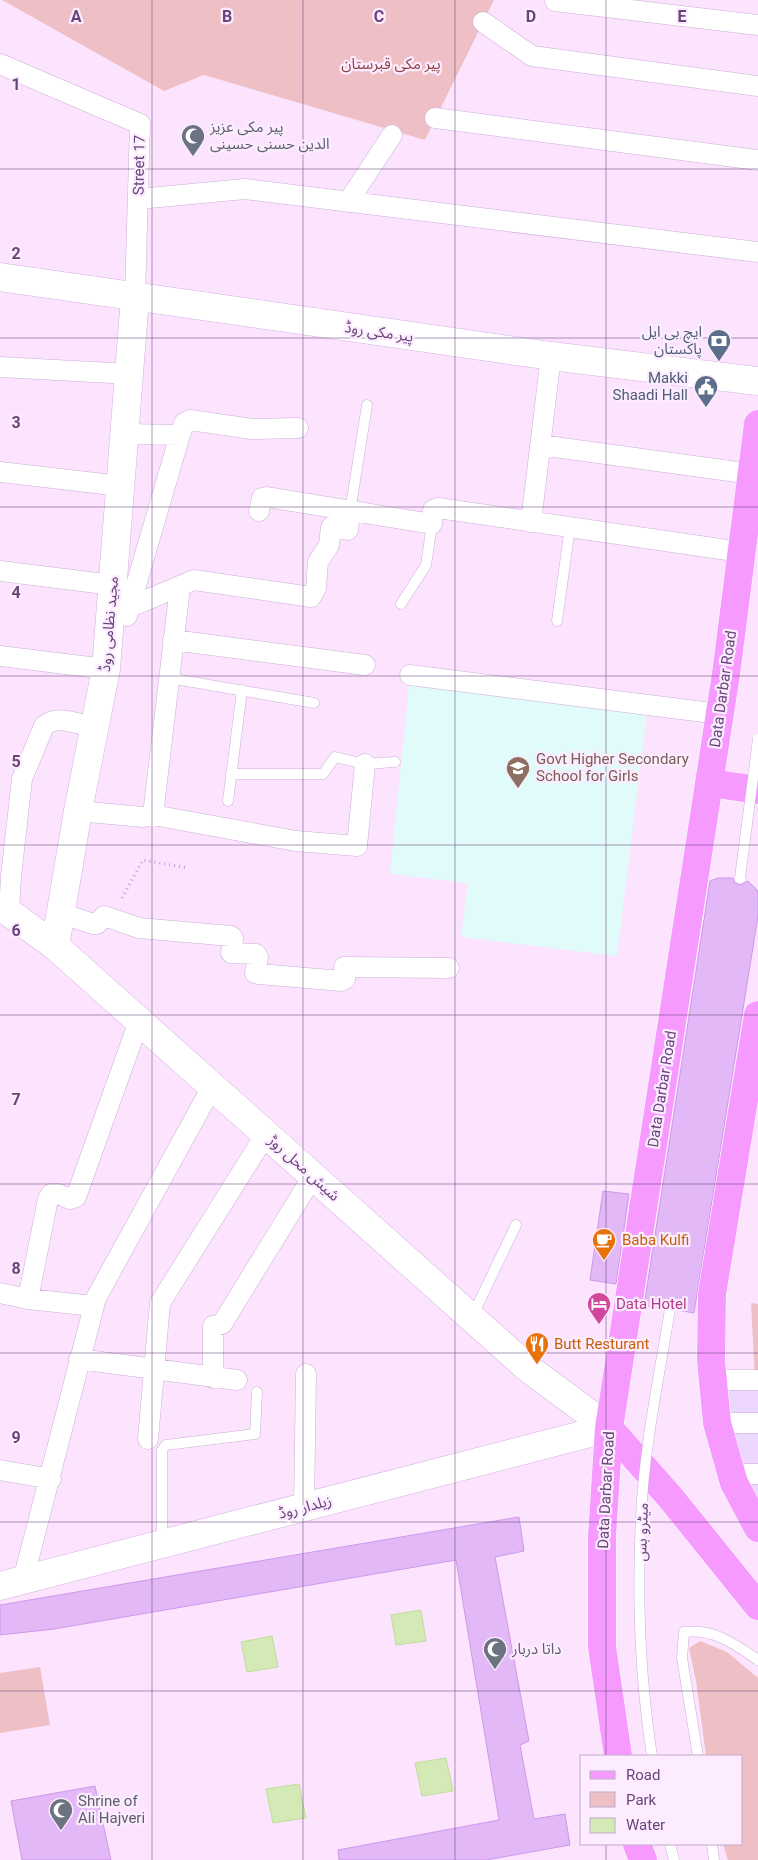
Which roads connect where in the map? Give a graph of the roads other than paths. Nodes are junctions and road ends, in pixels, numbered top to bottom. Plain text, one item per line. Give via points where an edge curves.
1 (555, 1) dead end
2 (483, 22) dead end
3 (758, 25) edge
4 (0, 64) edge
5 (758, 86) edge
6 (435, 118) dead end
7 (392, 135) dead end
8 (758, 160) edge
9 (138, 199) junction
10 (348, 202) junction
11 (758, 252) edge
12 (0, 277) edge
13 (135, 297) junction
14 (551, 356) junction
15 (0, 367) edge
16 (130, 374) junction
17 (758, 381) edge
18 (366, 405) dead end
19 (758, 424) edge
20 (298, 428) dead end
21 (126, 434) junction
22 (180, 436) junction
23 (540, 445) junction
24 (0, 472) edge
25 (752, 474) junction
26 (121, 486) junction
27 (259, 511) dead end
28 (350, 512) junction
29 (531, 522) junction
30 (432, 524) junction
31 (570, 528) junction
32 (742, 552) junction
33 (0, 571) edge
34 (113, 585) junction
35 (180, 586) junction
36 (401, 604) dead end
37 (120, 614) junction
38 (557, 621) dead end
39 (173, 640) junction
40 (0, 656) edge
41 (366, 665) dead end
42 (106, 670) junction
43 (410, 675) dead end
44 (169, 678) junction
45 (242, 690) junction
46 (314, 703) dead end
47 (720, 714) junction
48 (94, 728) junction
49 (758, 739) edge
50 (395, 762) dead end
51 (365, 764) junction
52 (231, 774) junction
53 (709, 783) junction
54 (758, 790) edge
55 (228, 801) dead end
56 (78, 811) junction
57 (152, 815) junction
58 (740, 878) dead end
59 (5, 910) edge
60 (61, 913) junction
61 (55, 946) junction
62 (450, 968) dead end
63 (758, 1015) edge
64 (139, 1021) junction
65 (212, 1086) junction
66 (266, 1134) junction
67 (313, 1176) junction
68 (516, 1225) dead end
69 (0, 1293) edge
70 (28, 1299) junction
71 (94, 1306) junction
72 (670, 1309) dead end
73 (472, 1318) junction
74 (79, 1359) junction
75 (154, 1370) junction
76 (306, 1374) dead end
77 (213, 1378) junction
78 (236, 1380) dead end
79 (713, 1380) junction
80 (758, 1380) edge
81 (256, 1392) dead end
82 (717, 1423) junction
83 (758, 1423) edge
84 (609, 1428) junction
85 (148, 1439) dead end
86 (0, 1470) edge
87 (745, 1474) edge
88 (51, 1479) junction
89 (304, 1508) junction
90 (756, 1521) edge
91 (162, 1545) junction
92 (12, 1583) edge
93 (758, 1606) edge
94 (758, 1660) edge
95 (618, 1755) edge
96 (652, 1755) edge
97 (698, 1755) edge
98 (637, 1845) edge
99 (670, 1845) edge
100 (712, 1845) edge
101 (643, 1860) edge
102 (674, 1860) edge
103 (714, 1860) edge

1 - 3 street
2 - 5 street via 532,56
4 - 9 street, Street 17 via 140,124
6 - 8 street
7 - 10 street
9 - 10 street via 245,189
9 - 13 street, Street 17
10 - 11 street
12 - 13 street, پیر مکی روڈ
13 - 14 street, پیر مکی روڈ
13 - 16 street, مجید نظامی روڈ
14 - 17 street, پیر مکی روڈ
14 - 23 street
15 - 16 street
16 - 21 street, مجید نظامی روڈ
18 - 28 lane
19 - 25 main road, Data Darbar Road
20 - 22 street via 252,429 190,420 184,423
21 - 22 street
21 - 26 street, مجید نظامی روڈ
22 - 37 street
23 - 25 street
23 - 29 street
24 - 26 street
25 - 32 main road, Data Darbar Road
26 - 34 street, مجید نظامی روڈ
27 - 28 street via 262,498 267,497
28 - 30 street
28 - 35 street via 348,530 331,527 329,545 318,562 316,588 311,597 198,580
29 - 30 street via 435,508
29 - 31 street
30 - 36 lane via 426,565
31 - 32 street
31 - 38 lane
32 - 47 main road, Data Darbar Road
33 - 34 street
34 - 37 street, مجید نظامی روڈ
35 - 37 street
35 - 39 street
37 - 42 street, مجید نظامی روڈ
39 - 41 street
39 - 44 street
40 - 42 street
42 - 48 street, مجید نظامی روڈ
43 - 47 street
44 - 45 lane
44 - 57 street
45 - 46 lane
45 - 52 lane
47 - 53 main road, Data Darbar Road
48 - 56 street, مجید نظامی روڈ
48 - 59 street via 58,720 44,726 22,780
49 - 58 lane, bridge
50 - 51 lane
51 - 52 lane via 335,757 323,774
51 - 57 street via 357,846 296,841
52 - 55 lane
53 - 54 main road
53 - 84 main road, Data Darbar Road
56 - 57 street
56 - 60 street, مجید نظامی روڈ
59 - 61 street, شیش محل روڑ
60 - 61 street, مجید نظامی روڈ
60 - 62 street via 94,924 103,916 139,928 231,936 230,953 256,954 255,973 259,974 342,982 345,979 344,967
61 - 64 street, شیش محل روڑ
63 - 79 main road via 712,1294 710,1361
64 - 65 street, شیش محل روڑ
64 - 70 street via 76,1196 70,1199 51,1194 48,1199
65 - 66 street, شیش محل روڑ
65 - 71 street
66 - 67 street, شیش محل روڑ
66 - 75 street via 160,1303
67 - 73 street, شیش محل روڑ
67 - 77 street via 222,1324 213,1326
68 - 73 lane
69 - 70 street
70 - 71 street
71 - 74 street
72 - 96 lane, میٹرو بس, bridge via 641,1516 641,1650
73 - 84 street, شیش محل روڑ via 528,1368
74 - 75 street
74 - 88 street
75 - 77 street
75 - 85 street
76 - 89 street
77 - 78 street
79 - 80 street
79 - 82 main road
81 - 91 lane via 256,1434 166,1445 162,1450
82 - 83 street
82 - 87 main road
84 - 89 street, زیلدار روڈ
84 - 93 main road
84 - 95 main road, Data Darbar Road via 602,1536 602,1647
86 - 88 street
87 - 90 main road via 734,1484
88 - 92 street
89 - 91 street, زیلدار روڈ
91 - 92 street, زیلدار روڈ
94 - 97 lane via 728,1640 701,1630 684,1632 682,1658
98 - 101 main road
99 - 102 lane
100 - 103 lane

